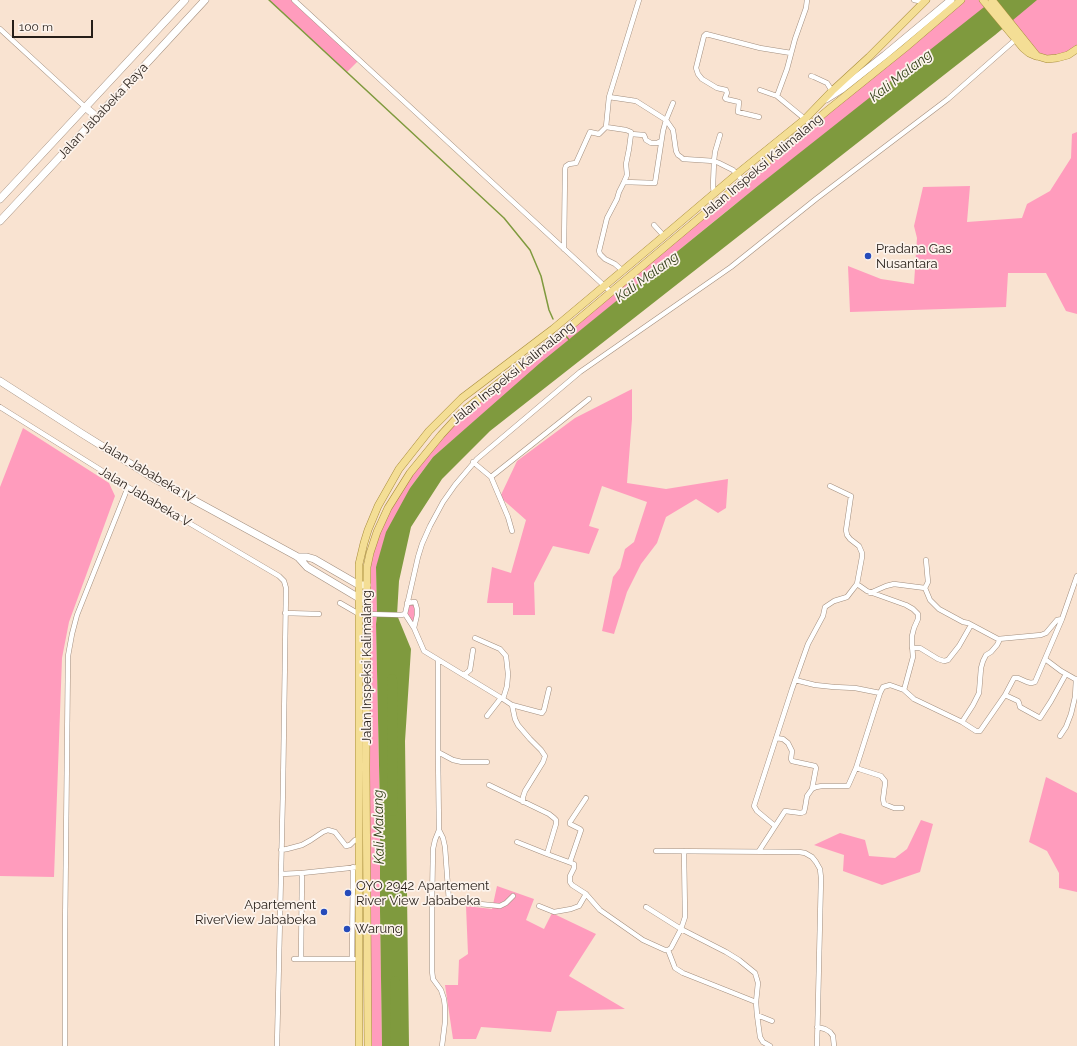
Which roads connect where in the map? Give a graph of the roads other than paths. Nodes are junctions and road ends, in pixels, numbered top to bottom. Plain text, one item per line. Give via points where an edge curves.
1 (185, 0) edge
2 (205, 0) edge
3 (294, 0) edge
4 (639, 0) edge
5 (807, 0) edge
6 (914, 0) edge
7 (951, 0) edge
8 (962, 0) edge
9 (983, 0) edge
10 (992, 0) edge
11 (925, 1) edge
12 (0, 29) edge
13 (1011, 29) junction
14 (1015, 40) junction
15 (1077, 44) edge
16 (1077, 49) edge
17 (791, 53) junction
18 (1067, 55) junction
19 (1037, 56) junction
20 (810, 76) dead end
21 (843, 88) junction
22 (760, 90) dead end
23 (832, 91) junction
24 (777, 96) junction
25 (609, 97) junction
26 (824, 100) junction
27 (673, 103) dead end
28 (85, 107) junction
29 (828, 110) junction
30 (98, 117) junction
31 (758, 117) dead end
32 (805, 119) junction
33 (666, 120) junction
34 (810, 124) junction
35 (606, 127) junction
36 (631, 134) junction
37 (720, 135) dead end
38 (661, 140) junction
39 (714, 161) junction
40 (737, 174) junction
41 (743, 181) junction
42 (624, 182) junction
43 (714, 194) junction
44 (0, 199) edge
45 (690, 214) junction
46 (0, 221) edge
47 (696, 221) junction
48 (654, 225) dead end
49 (664, 236) junction
50 (651, 248) junction
51 (564, 249) junction
52 (656, 254) junction
53 (623, 271) junction
54 (604, 286) junction
55 (611, 292) junction
56 (0, 381) edge
57 (589, 399) dead end
58 (0, 407) edge
59 (447, 412) junction
60 (455, 420) junction
61 (473, 462) junction
62 (491, 476) junction
63 (830, 486) dead end
64 (128, 487) junction
65 (512, 531) dead end
66 (298, 557) junction
67 (926, 560) dead end
68 (359, 572) junction
69 (367, 572) junction
70 (1077, 576) edge
71 (857, 584) junction
72 (359, 585) junction
73 (367, 585) junction
74 (925, 588) junction
75 (870, 593) junction
76 (363, 599) junction
77 (340, 603) dead end
78 (407, 603) junction
79 (285, 613) junction
80 (319, 614) dead end
81 (359, 614) junction
82 (367, 614) junction
83 (405, 614) junction
84 (1062, 619) junction
85 (971, 625) junction
86 (414, 628) junction
87 (475, 638) dead end
88 (1000, 639) junction
89 (912, 648) junction
90 (474, 650) dead end
91 (1045, 659) junction
92 (438, 660) junction
93 (1066, 674) junction
94 (464, 675) junction
95 (795, 680) junction
96 (1077, 680) edge
97 (549, 690) dead end
98 (904, 690) junction
99 (880, 693) junction
100 (1005, 695) junction
101 (502, 698) junction
102 (512, 705) junction
103 (487, 716) dead end
104 (962, 722) junction
105 (1060, 736) dead end
106 (776, 738) junction
107 (438, 752) junction
108 (488, 762) dead end
109 (856, 768) junction
110 (490, 785) dead end
111 (812, 789) junction
112 (586, 798) dead end
113 (523, 802) junction
114 (902, 808) dead end
115 (775, 826) junction
116 (439, 830) junction
117 (359, 841) junction
118 (517, 842) dead end
119 (281, 850) junction
120 (656, 851) dead end
121 (684, 851) junction
122 (759, 852) junction
123 (547, 854) junction
124 (570, 862) junction
125 (356, 867) junction
126 (302, 873) junction
127 (281, 874) junction
128 (586, 894) junction
129 (513, 896) dead end
130 (449, 901) junction
131 (432, 904) junction
132 (539, 906) dead end
133 (646, 907) dead end
134 (681, 929) junction
135 (668, 950) junction
136 (294, 959) dead end
137 (301, 959) junction
138 (355, 959) junction
139 (756, 1002) junction
140 (757, 1015) junction
141 (772, 1021) dead end
142 (817, 1027) junction
143 (65, 1046) edge
144 (277, 1046) edge
145 (359, 1046) edge
146 (368, 1046) edge
147 (442, 1046) edge
148 (770, 1046) edge
149 (817, 1046) edge
150 (834, 1046) edge

1 - 28 main road, Jalan Jababeka Raya
2 - 30 main road, Jalan Jababeka Raya
3 - 51 street
4 - 25 street
5 - 17 street
6 - 11 street
7 - 21 main road
8 - 29 main road, Jalan Inspeksi Kalimalang
9 - 13 main road
10 - 13 main road
11 - 23 main road, Jalan Inspeksi Kalimalang
12 - 28 street
13 - 14 main road
13 - 19 main road
14 - 19 main road via 1026,51
14 - 61 street via 948,100 730,267 580,372
15 - 18 main road
16 - 18 main road
17 - 24 street
17 - 31 street via 706,34 704,36 696,68 698,74 712,85 726,90 725,99 739,102 738,112
18 - 19 main road via 1057,58
20 - 23 street via 827,83
21 - 26 main road
21 - 29 main road
22 - 24 street
23 - 26 main road, Jalan Inspeksi Kalimalang
24 - 32 street
25 - 33 street via 636,101
25 - 35 street
26 - 32 main road, Jalan Inspeksi Kalimalang
27 - 33 street
28 - 30 main road
28 - 44 main road, Jalan Jababeka Raya
29 - 34 main road, Jalan Inspeksi Kalimalang
30 - 46 main road, Jalan Jababeka Raya
32 - 34 street
32 - 40 main road, Jalan Inspeksi Kalimalang
33 - 38 street
33 - 39 street via 673,130 678,155 683,159
34 - 41 main road, Jalan Inspeksi Kalimalang
35 - 36 street via 628,131
35 - 51 street via 599,134 590,132 576,163 566,166
36 - 38 street via 644,134 646,140 651,143
36 - 42 street
37 - 39 street
38 - 42 street via 655,183
39 - 40 street via 727,166
39 - 43 street
40 - 41 street
40 - 43 main road, Jalan Inspeksi Kalimalang
41 - 47 main road, Jalan Inspeksi Kalimalang
42 - 53 street via 607,218 599,251
43 - 45 main road, Jalan Inspeksi Kalimalang
45 - 47 main road
45 - 49 main road, Jalan Inspeksi Kalimalang
47 - 52 main road, Jalan Inspeksi Kalimalang
48 - 49 street
49 - 50 main road, Jalan Inspeksi Kalimalang
50 - 52 main road
50 - 53 main road, Jalan Inspeksi Kalimalang
51 - 54 street
52 - 55 main road, Jalan Inspeksi Kalimalang
53 - 54 main road, Jalan Inspeksi Kalimalang
54 - 55 street
54 - 59 main road, Jalan Inspeksi Kalimalang
55 - 60 main road, Jalan Inspeksi Kalimalang via 481,396
56 - 66 main road, Jalan Jababeka IV via 155,479
57 - 62 street
58 - 64 street, Jalan Jababeka V
59 - 60 main road
59 - 68 main road, Jalan Inspeksi Kalimalang via 399,469 378,506 364,543
60 - 69 main road, Jalan Inspeksi Kalimalang via 410,473 388,508 374,541
61 - 62 street
61 - 78 street via 443,502 430,526 418,557
62 - 65 street
63 - 71 street via 851,496 846,530 862,553
64 - 79 street, Jalan Jababeka V via 279,576 286,588
64 - 143 street via 77,615 68,656
66 - 72 main road, Jalan Jababeka IV via 314,559
66 - 76 main road, Jalan Jababeka IV via 307,567
67 - 74 street via 928,582
68 - 69 main road
68 - 72 main road, Jalan Inspeksi Kalimalang
69 - 73 main road, Jalan Inspeksi Kalimalang
70 - 84 street
71 - 75 street
71 - 95 street via 847,597 825,607
72 - 73 main road
72 - 76 main road, Jalan Inspeksi Kalimalang
73 - 76 main road, Jalan Inspeksi Kalimalang
74 - 75 street via 894,584
74 - 85 street via 936,607
75 - 89 street via 906,605 918,614 912,636
76 - 81 main road, Jalan Inspeksi Kalimalang
76 - 82 main road, Jalan Inspeksi Kalimalang
77 - 81 street
78 - 83 street
78 - 86 street via 415,602 417,609
79 - 80 street
79 - 119 street
81 - 117 main road, Jalan Inspeksi Kalimalang
82 - 83 street
82 - 146 main road, Jalan Inspeksi Kalimalang
83 - 86 street
84 - 88 street via 1057,620 1041,635
84 - 91 street
85 - 88 street
85 - 89 street via 959,646 946,661 920,648
86 - 92 street via 424,651
87 - 101 street via 500,649 506,656 507,686
88 - 104 street via 983,661 979,693
89 - 98 street via 913,657
90 - 94 street via 470,670
91 - 93 street
91 - 100 street via 1035,682 1014,678
92 - 94 street
92 - 107 street
93 - 96 street
93 - 100 street via 1040,718 1020,707 1018,701
94 - 101 street
95 - 99 street
95 - 106 street
96 - 105 street via 1071,714
97 - 102 street via 542,713
98 - 99 street via 890,685 883,687
98 - 104 street via 914,698
99 - 109 street
100 - 104 street via 980,731
101 - 102 street
101 - 103 street
102 - 113 street via 518,725 545,756 525,791
106 - 111 street via 788,743 792,751 792,761 816,767
106 - 115 street via 754,806
107 - 108 street via 462,762
107 - 116 street
109 - 111 street via 848,786 822,786
109 - 114 street via 881,776 885,781 884,804
110 - 113 street
111 - 115 street via 807,796 804,812 785,811
112 - 124 street via 570,822 581,830
113 - 123 street via 556,820
115 - 122 street
116 - 130 street via 445,847
116 - 131 street via 433,849
117 - 119 street via 355,840 346,846 335,832 328,830 302,845
117 - 125 main road, Jalan Inspeksi Kalimalang
118 - 123 street
119 - 127 street
120 - 121 street
121 - 122 street
121 - 134 street via 685,917
122 - 142 street via 805,853 812,857 820,869
123 - 124 street
124 - 128 street via 574,866 570,882
125 - 126 street
125 - 138 main road, Jalan Inspeksi Kalimalang
126 - 127 street
126 - 137 street
127 - 144 street
128 - 132 street via 579,906 571,909 554,912
128 - 135 street via 600,910 643,940
129 - 130 street via 500,906
130 - 131 street
131 - 147 street via 432,971 433,978 441,990 445,1007
133 - 134 street
134 - 135 street
134 - 139 street via 726,952 755,973 758,983
135 - 139 street via 675,968 683,974
136 - 137 street
137 - 138 street
138 - 145 main road, Jalan Inspeksi Kalimalang
139 - 140 street
140 - 141 street
140 - 148 street via 760,1037
142 - 149 street
142 - 150 street via 830,1032

